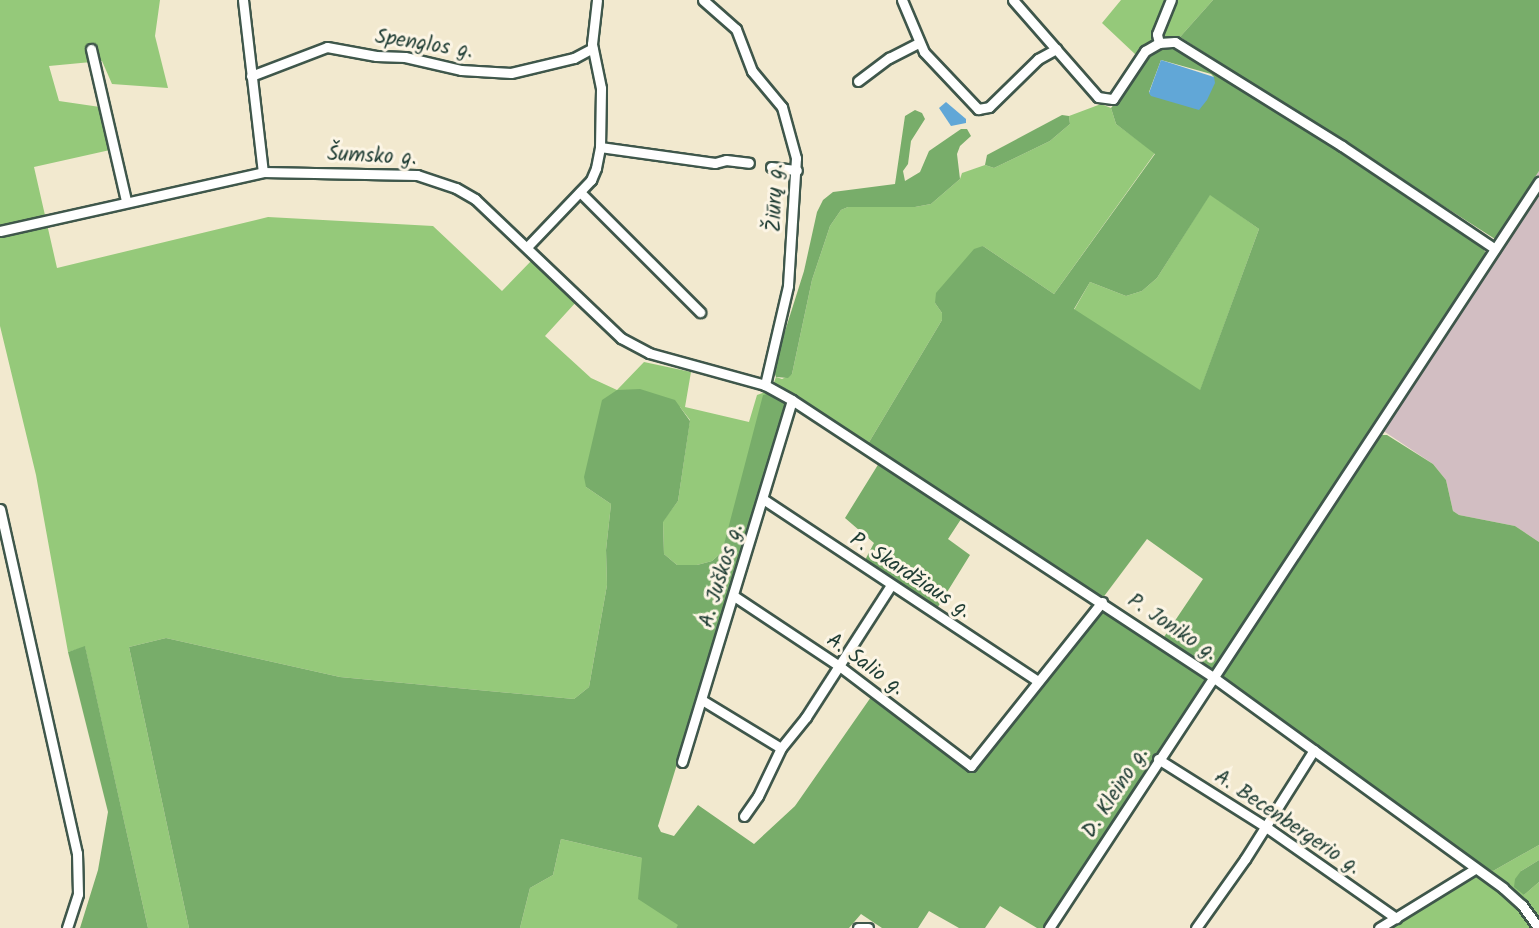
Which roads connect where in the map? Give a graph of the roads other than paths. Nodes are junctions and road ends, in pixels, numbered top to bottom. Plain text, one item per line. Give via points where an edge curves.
1 (243, 0) edge
2 (597, 0) edge
3 (703, 0) edge
4 (902, 0) edge
5 (1013, 0) edge
6 (1171, 0) edge
7 (919, 43) junction
8 (1155, 45) junction
9 (593, 48) junction
10 (91, 49) dead end
11 (1056, 49) junction
12 (251, 76) junction
13 (858, 81) dead end
14 (600, 147) junction
15 (748, 163) dead end
16 (771, 167) dead end
17 (797, 170) junction
18 (263, 172) junction
19 (1539, 182) edge
20 (580, 192) junction
21 (126, 201) junction
22 (0, 231) edge
23 (527, 247) junction
24 (1495, 249) junction
25 (700, 312) dead end
26 (765, 385) junction
27 (792, 400) junction
28 (763, 499) junction
29 (0, 509) edge
30 (891, 585) junction
31 (734, 596) junction
32 (1102, 602) junction
33 (838, 665) junction
34 (1213, 677) junction
35 (1038, 681) junction
36 (702, 699) junction
37 (781, 748) junction
38 (1314, 750) junction
39 (1158, 759) junction
40 (682, 762) dead end
41 (744, 816) dead end
42 (1266, 827) junction
43 (1475, 869) junction
44 (1396, 918) junction
45 (67, 928) edge
46 (858, 928) edge
47 (868, 928) edge
48 (1049, 928) edge
49 (1196, 928) edge
50 (1379, 928) edge
51 (1539, 928) edge

1 - 12 street
2 - 9 street
3 - 17 street, Žiūrų g. via 736,29 752,71 782,107
4 - 7 street
5 - 11 street
6 - 8 street
7 - 11 street via 973,107 984,110 1038,59
7 - 13 street
8 - 11 street via 1137,59 1118,96 1109,101 1088,88
8 - 24 street via 1181,45
9 - 12 street, Spenglos g. via 546,66 511,73 461,70 327,47
9 - 14 street via 601,88
10 - 21 street
12 - 18 street
14 - 15 street via 715,163
14 - 20 street via 591,180
16 - 17 street
17 - 26 street, Žiūrų g. via 788,286
18 - 21 street, Šumsko g.
18 - 23 street, Šumsko g. via 431,178 475,199
19 - 24 street, D. Kleino g.
20 - 23 street
20 - 25 street
21 - 22 street, Šumsko g.
23 - 26 street, Šumsko g. via 629,343 666,360
24 - 34 street, D. Kleino g.
26 - 27 street, P. Joniko g.
27 - 28 street, A. Juškos g.
27 - 32 street, P. Joniko g.
28 - 30 street, P. Skardžiaus g.
28 - 31 street, A. Juškos g.
29 - 45 street via 77,853 78,894
30 - 33 street
30 - 35 street, P. Skardžiaus g.
31 - 33 street, A. Salio g.
31 - 36 street, A. Juškos g.
32 - 34 street, P. Joniko g.
32 - 35 street
33 - 35 street, A. Salio g. via 971,766
33 - 37 street
34 - 38 street, P. Joniko g.
34 - 39 street, D. Kleino g.
36 - 37 street
36 - 40 street, A. Juškos g.
37 - 41 street
38 - 42 street
38 - 43 street, P. Joniko g.
39 - 42 street, A. Becenbergerio g.
39 - 48 street, D. Kleino g.
42 - 44 street, A. Becenbergerio g.
42 - 49 street
43 - 44 street
43 - 51 street, P. Joniko g. via 1522,905
44 - 50 street
46 - 47 street

